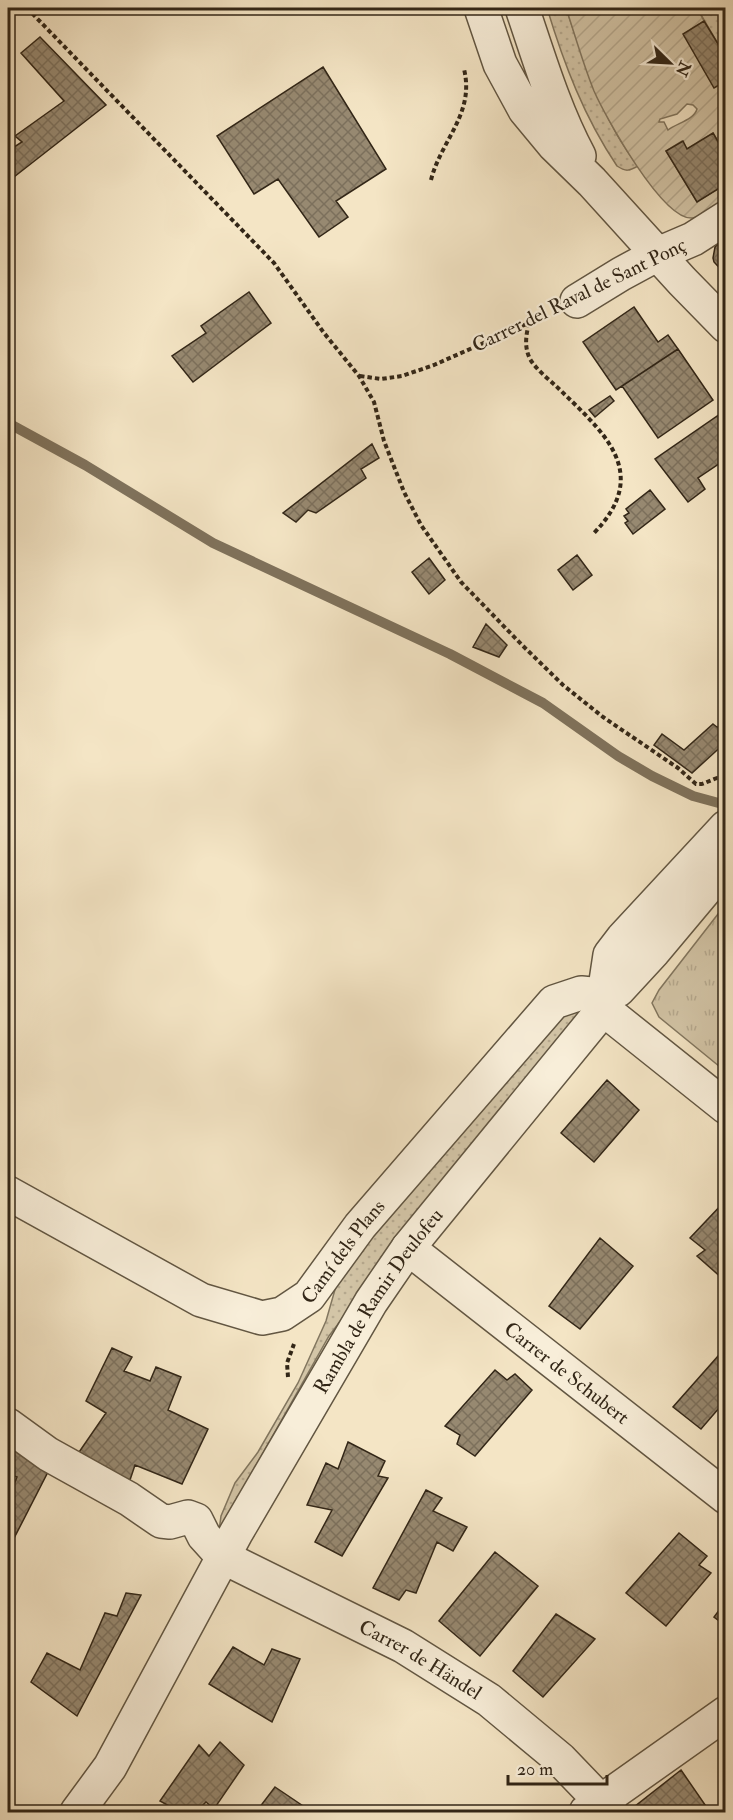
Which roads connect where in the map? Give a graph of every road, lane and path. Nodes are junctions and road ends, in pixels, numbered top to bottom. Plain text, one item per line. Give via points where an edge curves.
1 (27, 8) edge
2 (481, 8) edge
3 (522, 8) edge
4 (462, 61) dead end
5 (430, 180) dead end
6 (592, 182) junction
7 (726, 218) edge
8 (658, 254) junction
9 (577, 301) joint
10 (529, 323) junction
11 (726, 326) edge
12 (359, 376) junction
13 (593, 534) dead end
14 (726, 778) edge
15 (726, 826) edge
16 (726, 865) edge
17 (608, 998) junction
18 (726, 1107) edge
19 (8, 1193) edge
20 (408, 1248) junction
21 (8, 1425) edge
22 (726, 1497) edge
23 (215, 1548) junction
24 (726, 1713) edge
25 (91, 1808) edge
26 (599, 1809) edge

1 - 12 path via 274,263
2 - 6 street via 500,64 525,110
3 - 6 street via 551,94
4 - 5 path via 467,82 465,104
6 - 8 street
7 - 8 street, Carrer del Raval de Sant Ponç via 693,239
8 - 9 street, Carrer del Raval de Sant Ponç
8 - 11 street
9 - 10 path, Carrer del Raval de Sant Ponç
10 - 12 path, Carrer del Raval de Sant Ponç via 402,376
10 - 13 path via 525,339 530,359 605,436 620,466 621,480 614,507
12 - 14 path via 374,402 404,492 421,525 461,582 563,685 603,717 696,784
15 - 17 street, Rambla de Ramir Deulofeu via 610,955
16 - 17 street, Rambla de Ramir Deulofeu via 654,951
17 - 18 street
17 - 19 street, Camí dels Plans via 581,993 554,1002 360,1226 309,1296 282,1314 262,1318 201,1300
17 - 20 street, Rambla de Ramir Deulofeu via 578,1041
20 - 22 street, Carrer de Schubert
20 - 23 street, Rambla de Ramir Deulofeu
21 - 23 street via 48,1454 161,1521 188,1517 196,1520
23 - 25 street, Rambla de Ramir Deulofeu
23 - 26 street, Carrer de Händel via 403,1646 489,1700 560,1759
24 - 26 street

